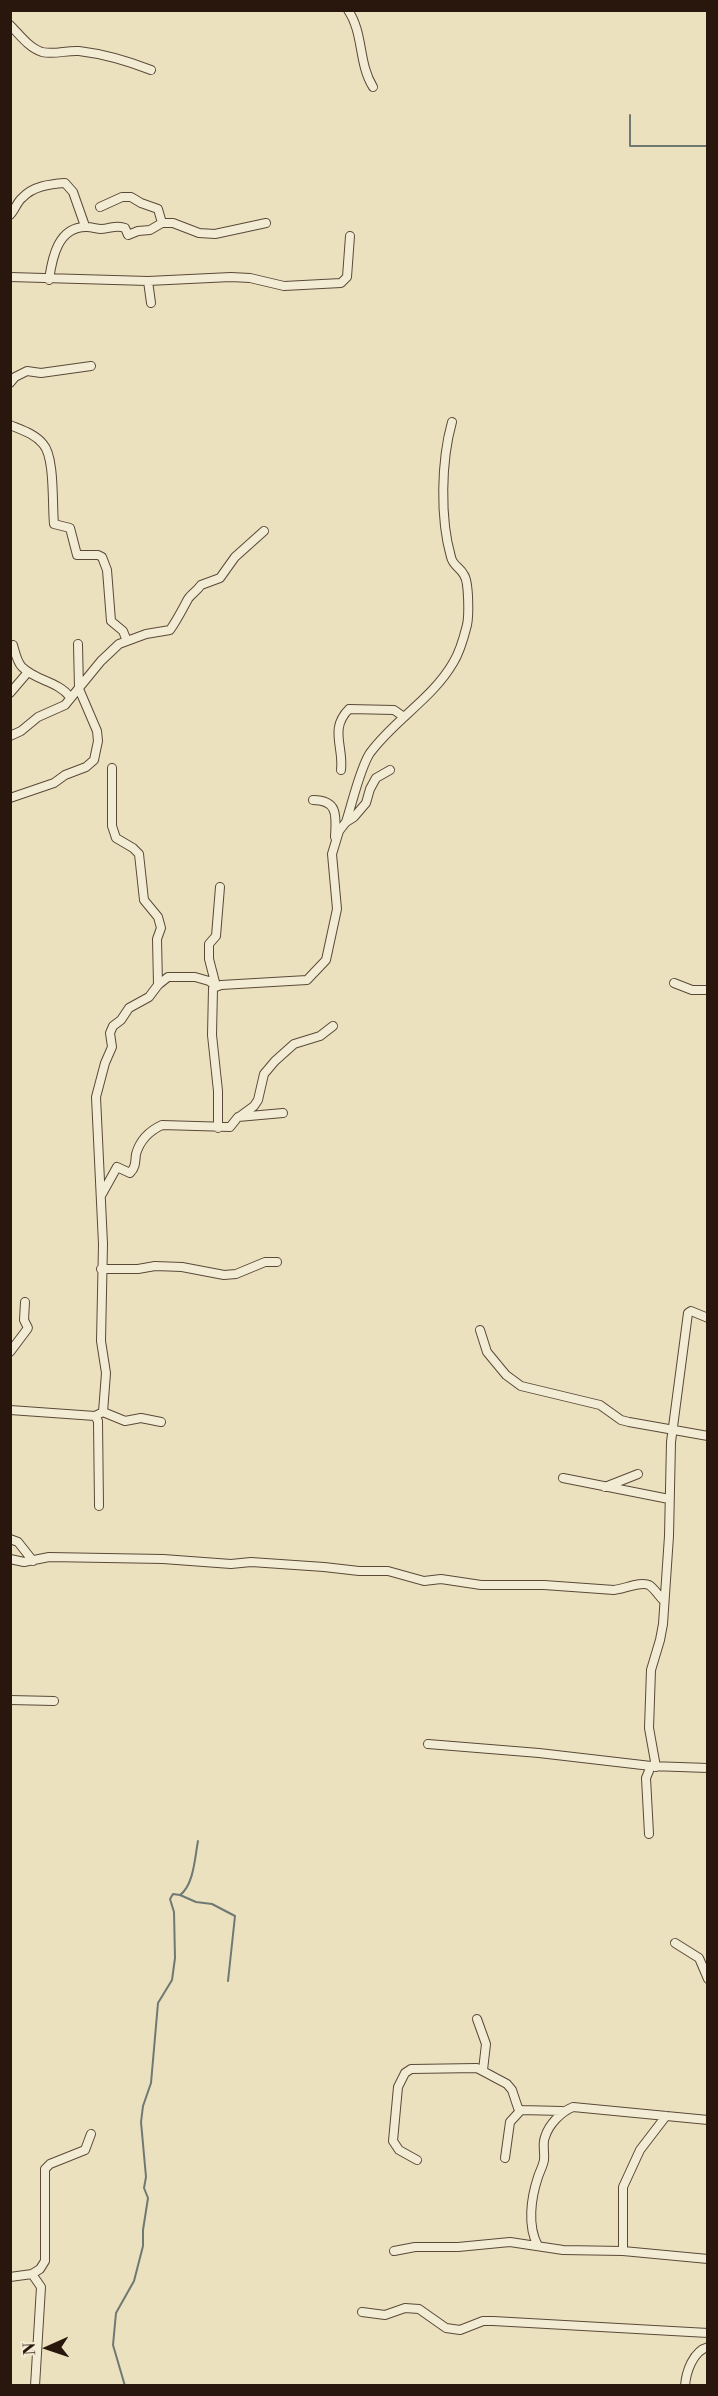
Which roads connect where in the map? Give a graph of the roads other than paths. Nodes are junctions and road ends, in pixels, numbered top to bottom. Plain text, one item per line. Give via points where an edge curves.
1 (348, 10) edge
2 (10, 24) edge
3 (151, 70) dead end
4 (373, 87) dead end
5 (100, 207) dead end
6 (10, 215) edge
7 (162, 223) junction
8 (266, 223) dead end
9 (85, 226) junction
10 (350, 236) dead end
11 (10, 277) edge
12 (49, 280) junction
13 (148, 282) junction
14 (151, 303) dead end
15 (91, 366) dead end
16 (10, 383) edge
17 (452, 422) dead end
18 (10, 424) edge
19 (264, 531) dead end
20 (127, 641) junction
21 (78, 644) dead end
22 (13, 645) dead end
23 (18, 660) junction
24 (10, 665) edge
25 (28, 672) junction
26 (79, 689) junction
27 (10, 693) edge
28 (70, 697) junction
29 (404, 717) junction
30 (10, 736) edge
31 (112, 768) dead end
32 (341, 770) dead end
33 (390, 770) dead end
34 (10, 798) edge
35 (313, 800) dead end
36 (346, 822) junction
37 (335, 841) junction
38 (220, 887) dead end
39 (674, 983) dead end
40 (158, 985) junction
41 (216, 986) junction
42 (708, 990) edge
43 (333, 1026) dead end
44 (282, 1113) dead end
45 (238, 1118) junction
46 (218, 1128) junction
47 (102, 1195) junction
48 (277, 1263) dead end
49 (101, 1269) junction
50 (25, 1302) dead end
51 (708, 1318) edge
52 (480, 1330) dead end
53 (10, 1352) edge
54 (10, 1410) edge
55 (99, 1414) junction
56 (161, 1422) dead end
57 (674, 1432) junction
58 (708, 1436) edge
59 (638, 1474) dead end
60 (563, 1478) dead end
61 (605, 1487) junction
62 (669, 1499) junction
63 (99, 1506) dead end
64 (10, 1539) edge
65 (10, 1559) edge
66 (33, 1561) junction
67 (663, 1600) junction
68 (10, 1700) edge
69 (54, 1701) dead end
70 (428, 1744) dead end
71 (654, 1766) junction
72 (708, 1768) edge
73 (649, 1834) dead end
74 (675, 1943) dead end
75 (708, 1978) edge
76 (477, 2019) dead end
77 (483, 2070) junction
78 (521, 2110) junction
79 (562, 2111) junction
80 (666, 2116) junction
81 (708, 2120) edge
82 (91, 2134) dead end
83 (505, 2158) dead end
84 (417, 2160) dead end
85 (538, 2246) junction
86 (394, 2251) dead end
87 (623, 2251) junction
88 (708, 2259) edge
89 (32, 2274) junction
90 (10, 2277) edge
91 (362, 2312) dead end
92 (708, 2333) edge
93 (708, 2347) edge
94 (35, 2385) edge
95 (685, 2385) edge

1 - 4 street via 357,25 365,75
2 - 3 street via 41,52 107,55
5 - 7 street via 131,197 158,209
6 - 9 street via 21,198 32,191 65,183 73,192
7 - 8 street via 215,234
7 - 9 street via 128,235 118,225 104,230
9 - 12 street via 63,236 52,258
10 - 13 street via 346,277 341,283 284,286 231,277
11 - 12 street
12 - 13 street
13 - 14 street
15 - 16 street via 41,374 27,371
17 - 29 street via 443,491 444,526 453,564 465,575 468,621 454,662 437,687
18 - 20 street via 35,436 48,449 54,524 70,528 77,555 102,557 107,570 111,621
19 - 20 street via 235,557 220,578 201,585 189,597 170,630
20 - 26 street via 100,661
21 - 26 street
22 - 23 street
23 - 24 street
23 - 25 street
25 - 27 street
25 - 28 street via 56,684
26 - 28 street
26 - 34 street via 97,731 94,759 54,783
28 - 30 street via 65,705
29 - 32 street via 394,710 348,709 338,729
29 - 36 street via 368,756
31 - 40 street via 112,826 116,838 139,854 144,900 158,917 161,928 157,939
33 - 36 street via 376,778 366,802
35 - 37 street via 324,800 333,807
36 - 37 street
37 - 41 street via 332,854 338,909 326,960 308,980
38 - 41 street via 216,936 209,944
39 - 42 street via 692,990
40 - 41 street via 168,977 183,976
40 - 47 street via 149,997 129,1008 110,1033 112,1047 96,1097
41 - 46 street via 212,1035
43 - 45 street via 320,1036 294,1044 275,1060 264,1074 254,1107
44 - 45 street
45 - 46 street via 230,1127
46 - 47 street via 162,1125 154,1129 141,1142 135,1168 130,1173 117,1167
47 - 49 street
48 - 49 street via 265,1262 224,1275 182,1267
49 - 55 street via 101,1341 106,1373
50 - 53 street via 24,1320 28,1328
51 - 57 street via 688,1313
52 - 57 street via 487,1352 521,1386 600,1405 621,1420
54 - 55 street
55 - 56 street via 125,1421 141,1418
55 - 63 street
57 - 58 street
57 - 62 street
59 - 61 street
60 - 61 street
61 - 62 street
62 - 67 street
64 - 66 street via 18,1542
65 - 66 street
66 - 67 street via 49,1557 251,1562 388,1571 424,1581 441,1579 481,1585 614,1590 642,1584 650,1586
67 - 71 street via 662,1632 651,1670
68 - 69 street
70 - 71 street
71 - 72 street
71 - 73 street via 646,1778
74 - 75 street via 699,1958
76 - 77 street via 486,2044
77 - 78 street via 507,2084
77 - 84 street via 419,2067 405,2073 399,2087 393,2141 399,2150
78 - 79 street
78 - 83 street via 510,2122
79 - 80 street via 573,2107
79 - 85 street via 545,2136 545,2156 537,2180 531,2221
80 - 81 street
80 - 87 street via 640,2151 623,2187
82 - 89 street via 85,2150 45,2169 45,2261
85 - 86 street via 495,2242
85 - 87 street
87 - 88 street
89 - 90 street
89 - 94 street via 40,2287
91 - 92 street via 385,2315 405,2308 419,2309 446,2328 460,2330 493,2321
93 - 95 street via 688,2367

